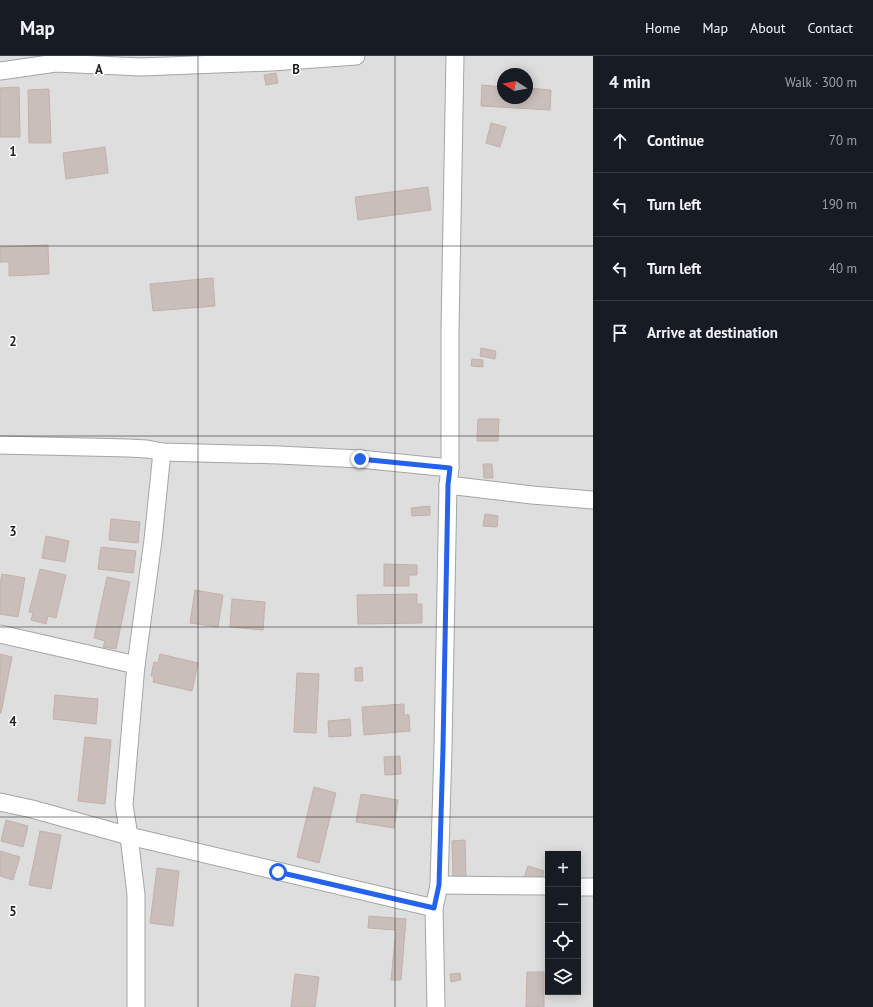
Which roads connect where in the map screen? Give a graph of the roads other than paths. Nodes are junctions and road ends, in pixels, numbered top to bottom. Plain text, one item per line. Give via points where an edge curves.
1 (356, 56) edge
2 (455, 56) edge
3 (321, 58) edge
4 (0, 71) edge
5 (0, 445) edge
6 (162, 452) junction
7 (449, 476) junction
8 (593, 500) edge
9 (0, 634) edge
10 (136, 665) junction
11 (0, 802) edge
12 (129, 836) junction
13 (439, 885) junction
14 (545, 886) edge
15 (581, 887) edge
16 (593, 887) edge
17 (434, 908) junction
18 (136, 1007) edge
19 (436, 1007) edge

1 - 3 street
2 - 7 street
3 - 4 street via 142,67 56,63
5 - 6 street via 128,448
6 - 7 street via 360,459
6 - 10 street
7 - 8 street via 532,495
7 - 13 street
9 - 10 street
10 - 12 street via 124,805
11 - 12 street
12 - 17 street
12 - 18 street via 136,895
13 - 14 street
13 - 17 street
15 - 16 street
17 - 19 street

